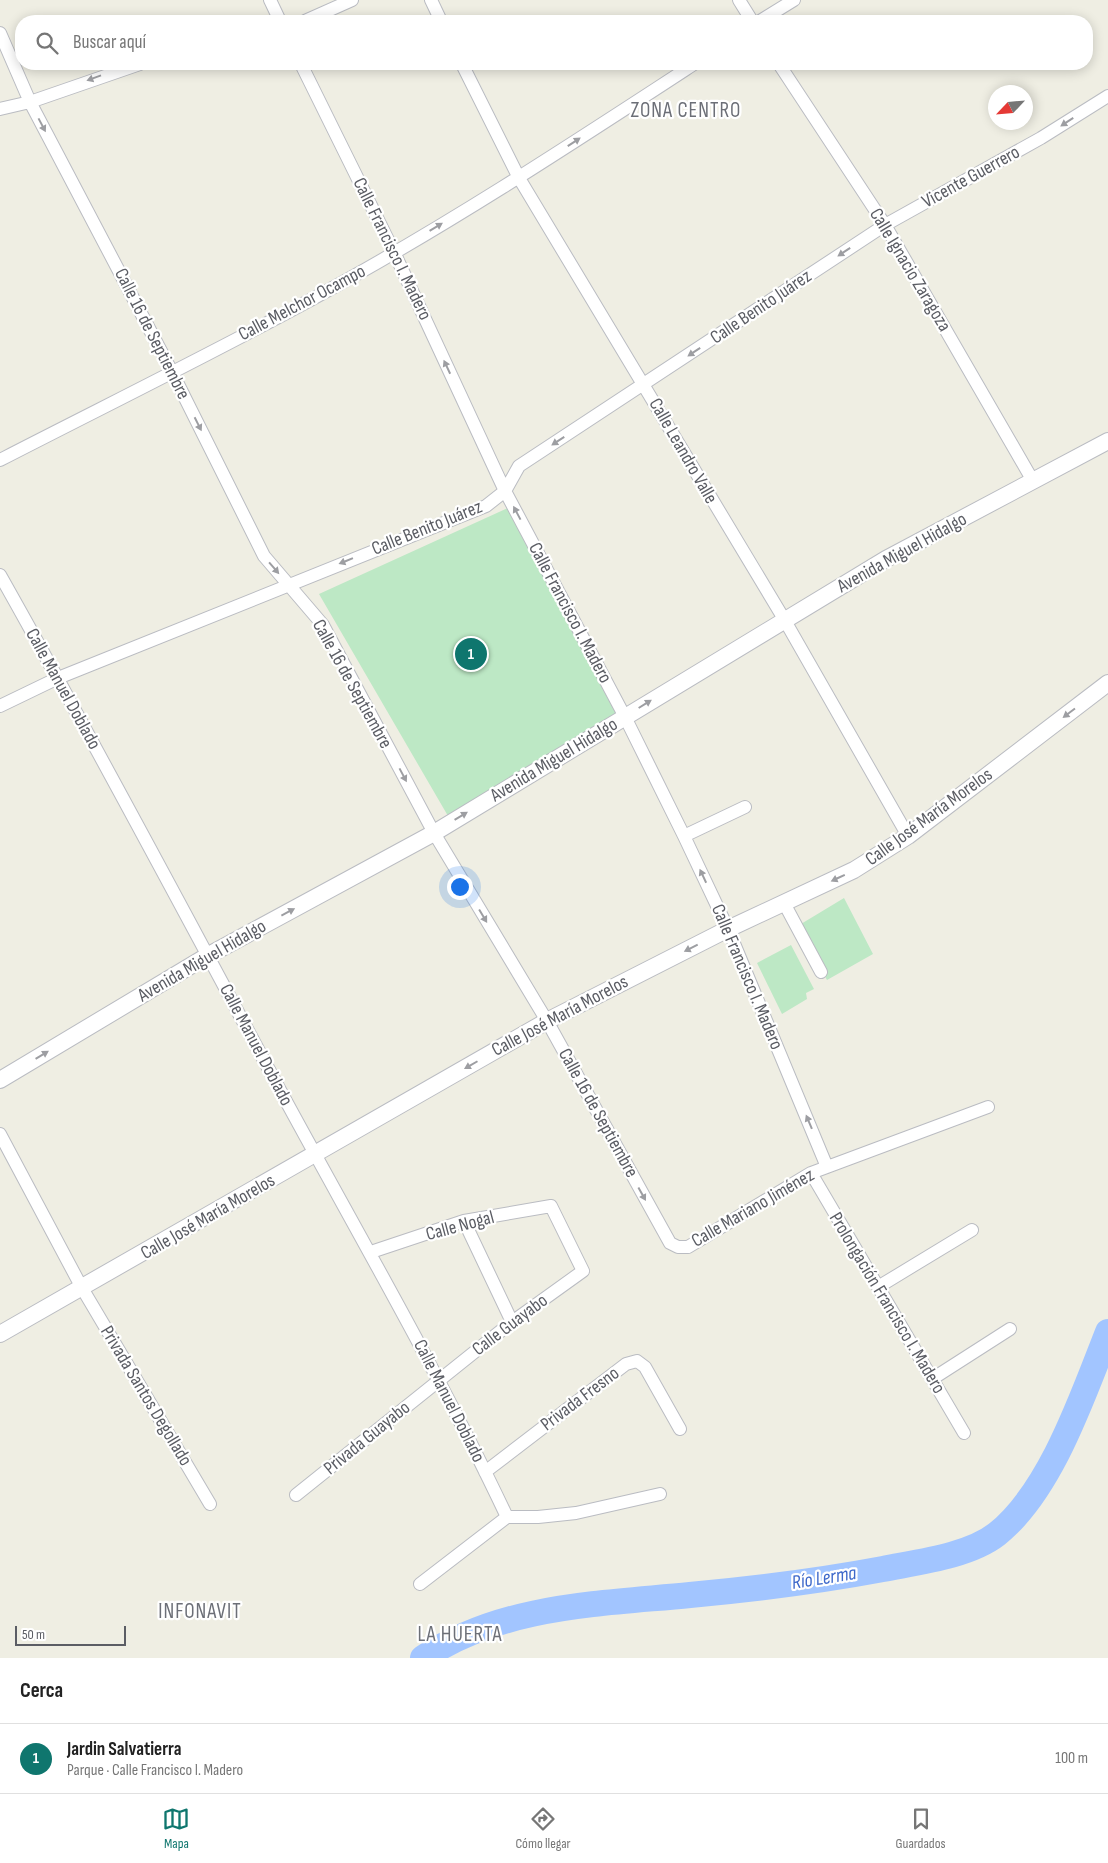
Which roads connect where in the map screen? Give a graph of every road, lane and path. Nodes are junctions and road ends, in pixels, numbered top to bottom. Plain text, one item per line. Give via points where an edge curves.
1 (270, 0) edge
2 (352, 0) edge
3 (431, 0) edge
4 (739, 0) edge
5 (794, 0) edge
6 (277, 15) edge
7 (318, 15) edge
8 (438, 15) edge
9 (748, 15) edge
10 (770, 15) edge
11 (0, 33) edge
12 (15, 68) edge
13 (16, 70) edge
14 (123, 70) edge
15 (304, 70) edge
16 (465, 70) edge
17 (685, 70) edge
18 (783, 70) edge
19 (1108, 96) edge
20 (30, 102) junction
21 (0, 109) edge
22 (520, 178) junction
23 (885, 225) junction
24 (394, 252) junction
25 (172, 372) junction
26 (644, 385) junction
27 (1108, 441) edge
28 (0, 460) edge
29 (1033, 481) junction
30 (505, 491) junction
31 (0, 575) edge
32 (288, 584) junction
33 (784, 619) junction
34 (58, 678) junction
35 (1108, 683) edge
36 (0, 706) edge
37 (625, 717) junction
38 (745, 807) dead end
39 (434, 833) junction
40 (684, 836) junction
41 (908, 836) junction
42 (784, 903) junction
43 (728, 928) junction
44 (207, 956) junction
45 (820, 972) dead end
46 (546, 1021) junction
47 (0, 1080) edge
48 (988, 1107) dead end
49 (0, 1134) edge
50 (316, 1155) junction
51 (827, 1166) junction
52 (811, 1173) junction
53 (464, 1221) junction
54 (972, 1230) dead end
55 (678, 1247) joint
56 (371, 1252) junction
57 (584, 1271) joint
58 (878, 1287) junction
59 (82, 1288) junction
60 (512, 1322) junction
61 (1010, 1329) dead end
62 (0, 1334) edge
63 (932, 1379) junction
64 (438, 1380) junction
65 (680, 1429) dead end
66 (964, 1433) dead end
67 (485, 1472) junction
68 (660, 1494) dead end
69 (296, 1495) dead end
70 (210, 1504) dead end
71 (507, 1517) junction
72 (420, 1584) dead end

1 - 6 street
2 - 7 street
3 - 8 street
4 - 9 street
5 - 10 street
11 - 12 street, Calle 16 de Septiembre
13 - 20 street, Calle 16 de Septiembre
14 -> 20 street
15 - 24 street, Calle Francisco I. Madero
16 - 22 street, Calle Leandro Valle
22 -> 17 street, Calle Melchor Ocampo
18 - 23 street, Calle Ignacio Zaragoza
19 -> 23 street, Vicente Guerrero via 1041,138
20 - 21 street
20 -> 25 street, Calle 16 de Septiembre
24 -> 22 street, Calle Melchor Ocampo
22 - 26 street, Calle Leandro Valle
23 -> 26 street, Calle Benito Juárez
23 - 29 street, Calle Ignacio Zaragoza
24 - 25 street, Calle Melchor Ocampo via 315,298
30 -> 24 street, Calle Francisco I. Madero
25 - 28 street, Calle Melchor Ocampo
25 -> 32 street, Calle 16 de Septiembre via 264,556
26 -> 30 street, Calle Benito Juárez via 519,466
26 - 33 street, Calle Leandro Valle
27 - 29 street, Avenida Miguel Hidalgo
29 - 33 street, Avenida Miguel Hidalgo via 886,559
30 -> 32 street, Calle Benito Juárez via 486,506
37 -> 30 street, Calle Francisco I. Madero
31 - 34 street, Calle Manuel Doblado
32 - 34 street, Calle Benito Juárez
32 -> 39 street, Calle 16 de Septiembre via 323,625
37 -> 33 street, Avenida Miguel Hidalgo
33 - 41 street, Calle Leandro Valle
34 - 36 street, Calle Benito Juárez
34 - 44 street, Calle Manuel Doblado
35 -> 41 street, Calle José María Morelos
39 -> 37 street, Avenida Miguel Hidalgo
37 - 40 street, Calle Francisco I. Madero
38 - 40 street
44 -> 39 street, Avenida Miguel Hidalgo
39 -> 46 street, Calle 16 de Septiembre
43 -> 40 street, Calle Francisco I. Madero
41 -> 42 street, Calle José María Morelos via 854,870
42 - 43 street, Calle José María Morelos
42 - 45 street
43 -> 46 street, Calle José María Morelos
51 -> 43 street, Calle Francisco I. Madero
47 -> 44 street, Avenida Miguel Hidalgo
44 - 50 street, Calle Manuel Doblado
46 -> 50 street, Calle José María Morelos
46 -> 55 street, Calle 16 de Septiembre via 670,1243
48 - 51 street, Calle Mariano Jiménez
49 - 59 street, Privada Santos Degollado
50 - 56 street, Calle Manuel Doblado
50 - 59 street, Calle José María Morelos
51 - 52 street, Calle Mariano Jiménez
52 - 55 street, Calle Mariano Jiménez via 688,1247
52 - 58 street, Prolongación Francisco I. Madero
53 - 56 street, Calle Nogal
53 - 57 street, Calle Nogal via 551,1206
53 - 60 street
54 - 58 street
56 - 64 street, Calle Manuel Doblado
57 - 60 street, Calle Guayabo
58 - 63 street, Prolongación Francisco I. Madero
59 - 62 street, Calle José María Morelos
59 - 70 street, Privada Santos Degollado
60 - 64 street, Calle Guayabo
61 - 63 street
63 - 66 street, Prolongación Francisco I. Madero
64 - 67 street, Calle Manuel Doblado
64 - 69 street, Privada Guayabo
65 - 67 street, Privada Fresno via 645,1367 638,1361 626,1364
67 - 71 street, Calle Manuel Doblado
68 - 71 street via 576,1514
71 - 72 street

